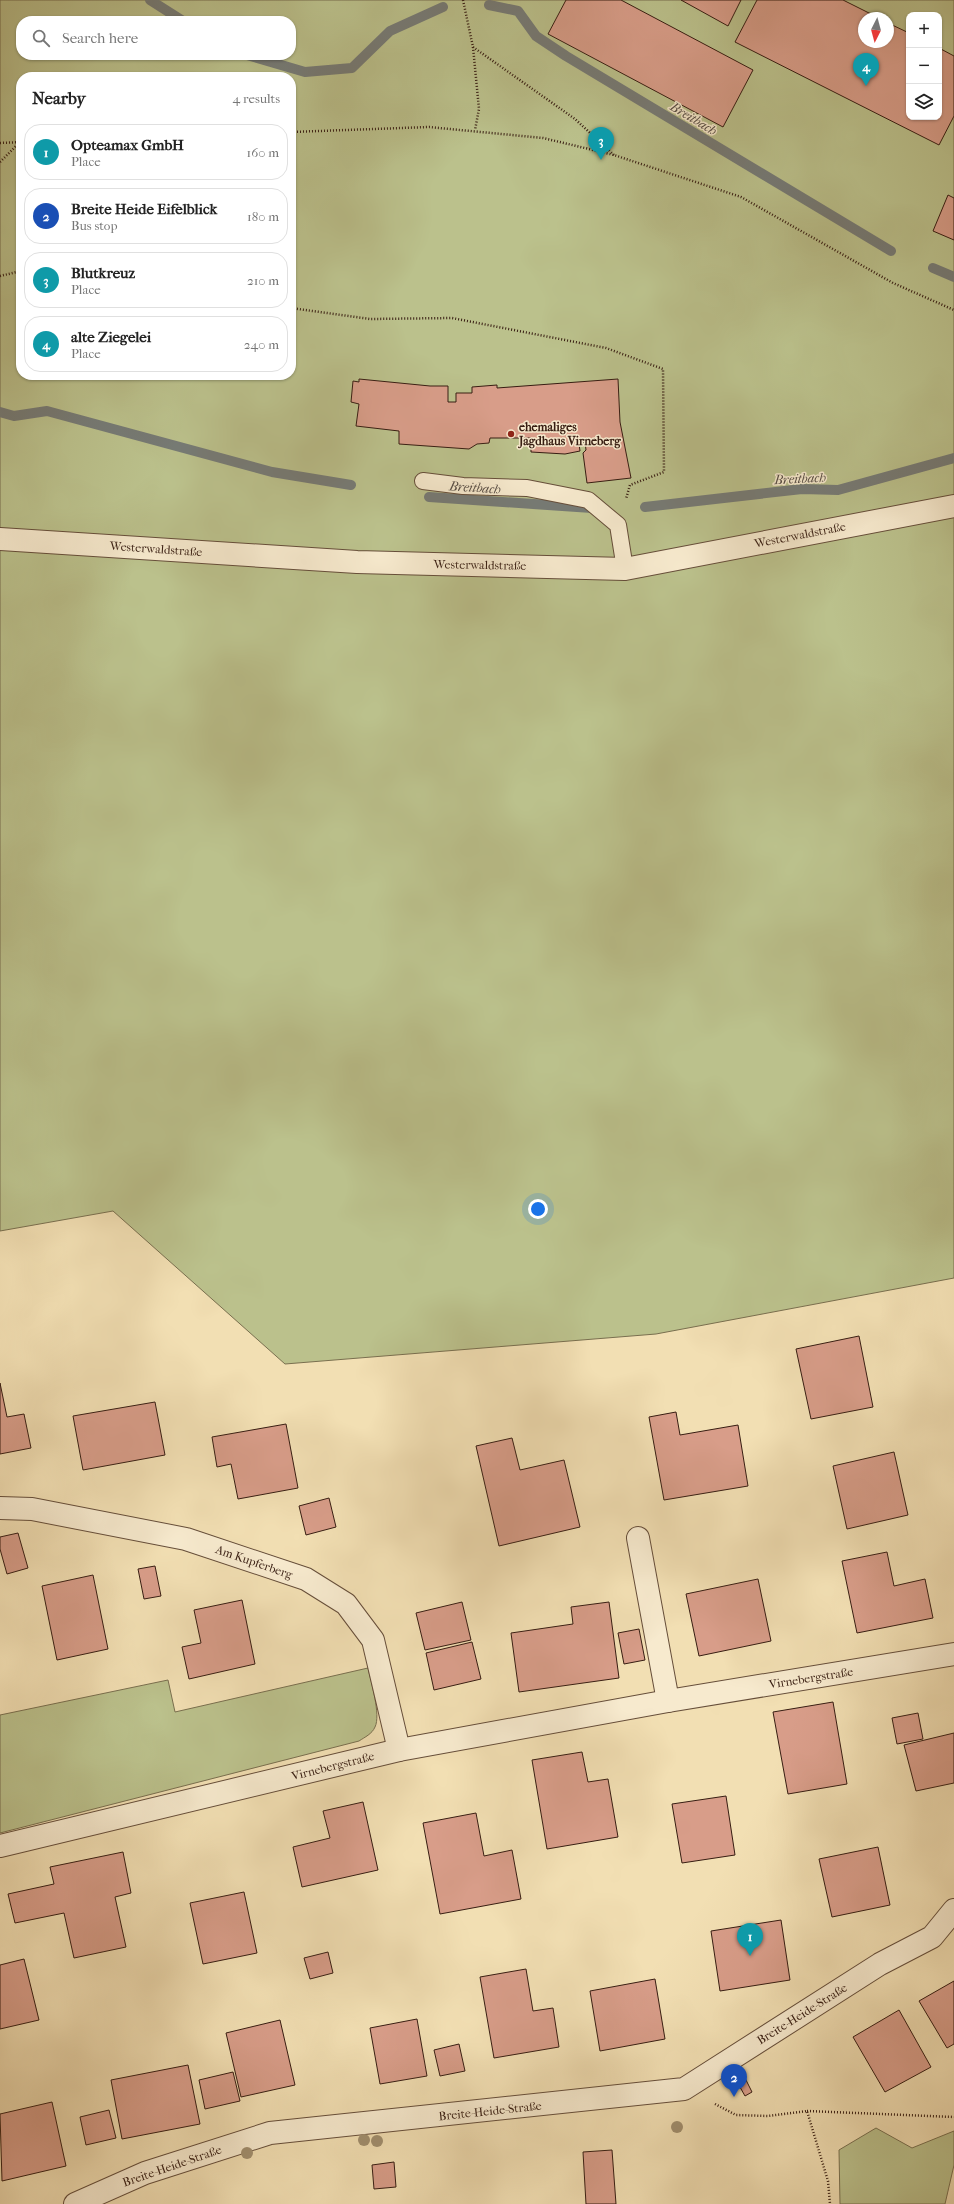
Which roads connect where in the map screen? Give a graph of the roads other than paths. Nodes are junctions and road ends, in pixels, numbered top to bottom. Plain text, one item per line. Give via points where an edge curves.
1 (423, 481) dead end
2 (954, 506) edge
3 (0, 539) edge
4 (625, 569) junction
5 (0, 1508) edge
6 (638, 1538) dead end
7 (954, 1654) edge
8 (668, 1701) junction
9 (399, 1750) junction
10 (0, 1846) edge
11 (954, 1910) edge
12 (954, 1936) edge
13 (932, 1937) junction
14 (75, 2204) edge

1 - 4 lane via 463,486 527,488 588,500 618,525
2 - 4 street, Westerwaldstraße
3 - 4 street, Westerwaldstraße via 357,562
5 - 9 street, Am Kupferberg via 32,1509 186,1539 306,1579 346,1604 373,1640
6 - 8 street
7 - 8 street, Virnebergstraße
8 - 9 street, Virnebergstraße
9 - 10 street, Virnebergstraße
11 - 13 street
12 - 13 street
13 - 14 street, Breite-Heide-Straße via 880,1964 684,2089 270,2133 145,2173

